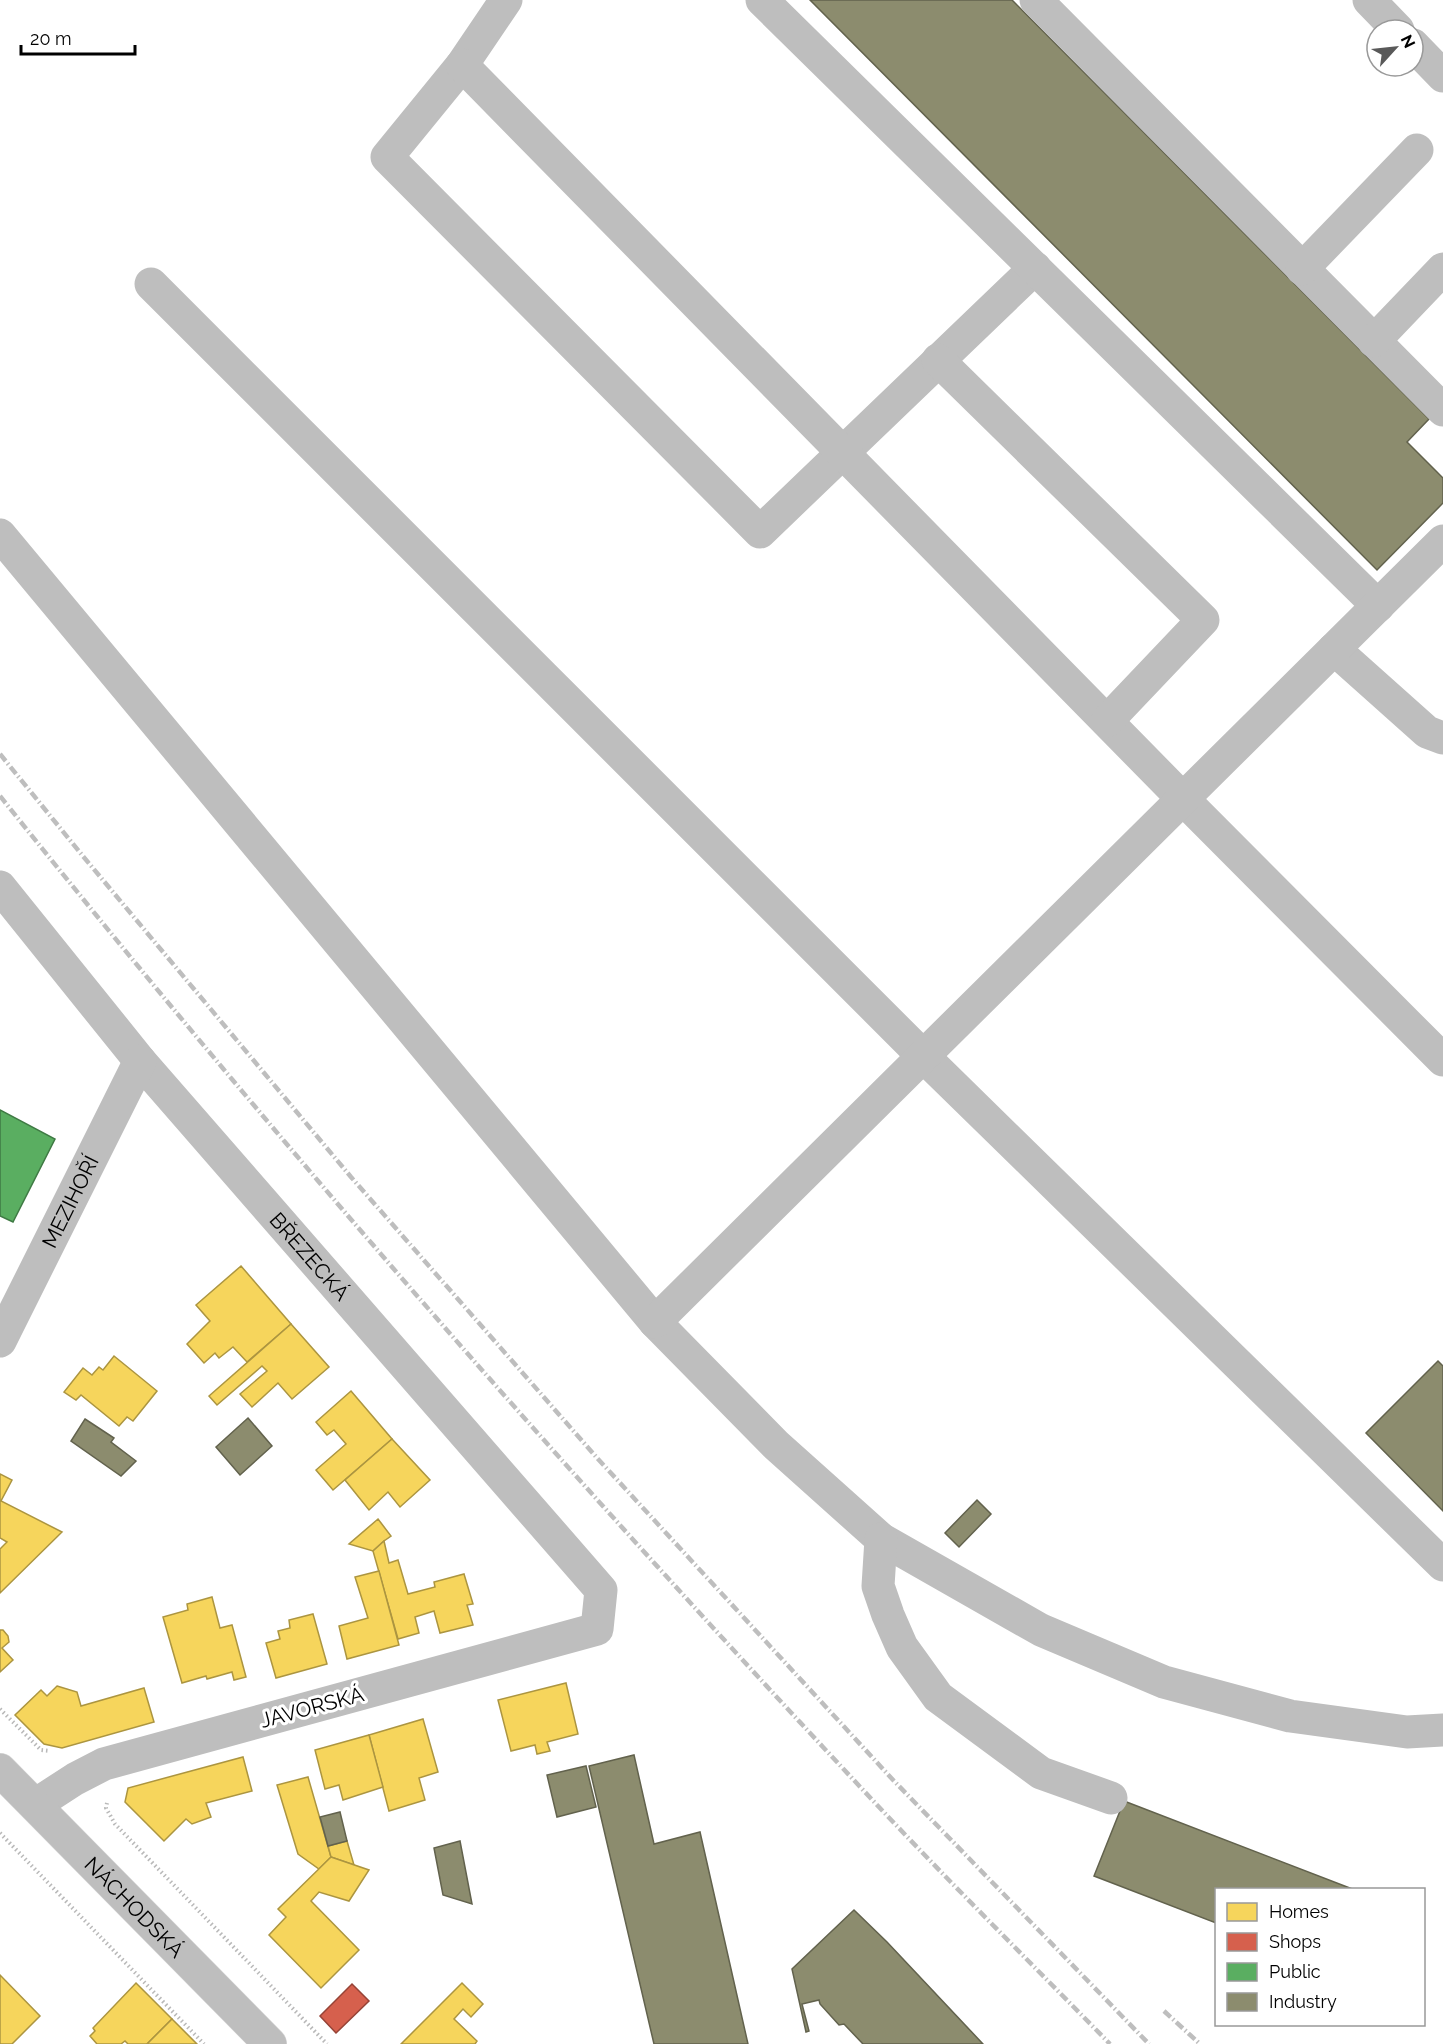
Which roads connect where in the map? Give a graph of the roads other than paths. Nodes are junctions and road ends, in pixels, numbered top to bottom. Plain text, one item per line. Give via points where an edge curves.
1 (506, 0) edge
2 (762, 0) edge
3 (1035, 0) edge
4 (1369, 0) edge
5 (1386, 18) edge
6 (1425, 57) edge
7 (462, 65) junction
8 (1443, 76) edge
9 (1417, 150) dead end
10 (1035, 268) junction
11 (1302, 269) junction
12 (1443, 269) edge
13 (151, 284) dead end
14 (1374, 341) junction
15 (938, 360) junction
16 (1443, 410) edge
17 (842, 452) junction
18 (0, 535) edge
19 (1443, 541) edge
20 (1378, 606) junction
21 (1334, 648) junction
22 (1107, 721) junction
23 (1443, 738) edge
24 (1183, 799) junction
25 (0, 887) edge
26 (923, 1056) junction
27 (1443, 1060) edge
28 (140, 1062) junction
29 (655, 1322) junction
30 (0, 1341) edge
31 (881, 1539) junction
32 (1443, 1565) edge
33 (597, 1629) joint
34 (1443, 1730) edge
35 (0, 1770) edge
36 (1112, 1798) dead end
37 (35, 1805) junction
38 (270, 2044) edge

1 - 7 street
2 - 10 street
3 - 11 street
4 - 5 street
6 - 8 street
7 - 17 street
7 - 17 street via 387,157 759,532
9 - 11 street
10 - 15 street
10 - 20 street
11 - 14 street
12 - 14 street
13 - 26 street
14 - 16 street
15 - 17 street
15 - 22 street via 1203,620
17 - 22 street
18 - 29 street
19 - 20 street
20 - 21 street
21 - 23 street via 1427,732
21 - 24 street
22 - 24 street
24 - 26 street
24 - 27 street
25 - 28 street, BŘEZECKÁ
26 - 29 street
26 - 32 street
28 - 30 street, MEZIHOŘÍ
28 - 33 street, BŘEZECKÁ via 601,1590
29 - 31 street via 776,1444
31 - 34 street via 1041,1630 1164,1682 1290,1716 1407,1732
31 - 36 street via 878,1586 888,1615 902,1647 938,1697 1041,1773
33 - 37 street, JAVORSKÁ via 104,1764
35 - 37 street, NÁCHODSKÁ
37 - 38 street, NÁCHODSKÁ

